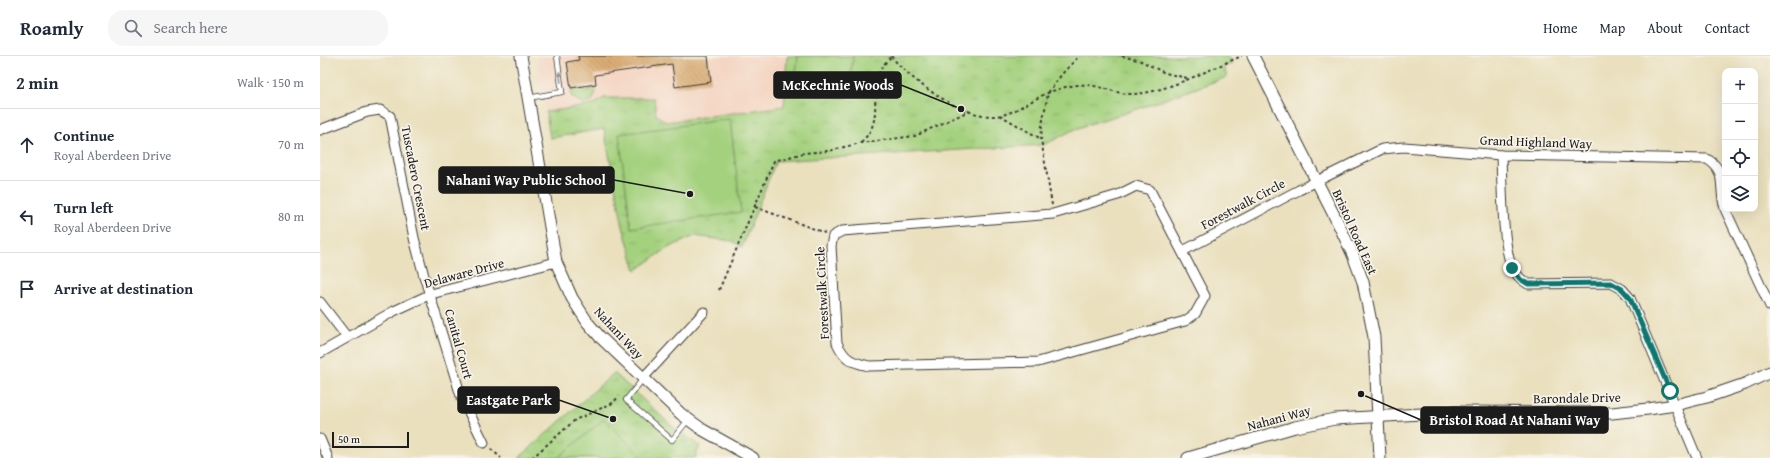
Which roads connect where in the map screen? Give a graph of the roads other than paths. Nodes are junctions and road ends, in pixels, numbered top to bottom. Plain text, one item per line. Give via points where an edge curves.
1 (521, 56) edge
2 (557, 56) edge
3 (1253, 56) edge
4 (528, 98) junction
5 (320, 130) edge
6 (1501, 155) junction
7 (1316, 181) junction
8 (1722, 193) edge
9 (1727, 212) edge
10 (1183, 251) junction
11 (556, 262) junction
12 (431, 294) junction
13 (320, 302) edge
14 (1770, 306) edge
15 (704, 312) dead end
16 (348, 337) junction
17 (320, 353) edge
18 (1770, 372) edge
19 (643, 378) junction
20 (1675, 405) junction
21 (1378, 417) junction
22 (688, 420) junction
23 (320, 439) edge
24 (484, 443) road end
25 (328, 458) edge
26 (753, 458) edge
27 (1188, 458) edge
28 (1380, 458) edge
29 (1697, 458) edge

1 - 4 street, Nahani Way
4 -> 2 lane via 562,92
3 - 7 street, Bristol Road East
4 - 11 street, Nahani Way
5 - 12 street, Tuscadero Crescent via 367,112 380,110 390,116 414,238
6 - 7 street, Grand Highland Way via 1404,147 1382,149
6 - 8 street, Grand Highland Way via 1707,159 1719,169
6 - 20 street via 1506,243 1512,268 1520,279 1528,284 1611,283 1622,289 1630,298
7 - 10 street, Forestwalk Circle
7 - 21 street, Bristol Road East via 1344,235 1362,282 1374,337
9 - 14 street, Grand Highland Way
10 - 10 street, Forestwalk Circle via 1150,190 1136,186 1118,195 1053,214 842,231 833,236 831,246 837,343 843,356 854,363 869,366 1038,362 1185,321 1195,314 1205,296
11 - 12 street, Delaware Drive
11 - 19 street, Nahani Way via 572,298 588,323
12 - 16 street, Delaware Drive
12 - 24 street, Canital Court via 461,396
13 - 16 street
15 - 19 street
16 - 17 street, Delaware Drive
18 - 20 street, Barondale Drive via 1727,390
19 - 22 street, Nahani Way
19 - 22 lane via 626,400 672,440
20 - 21 street, Barondale Drive via 1612,413 1456,412
20 - 29 street
21 - 27 street, Nahani Way via 1335,419 1302,425
21 - 28 street, Bristol Road East
22 - 26 street, Nahani Way
23 - 25 street

